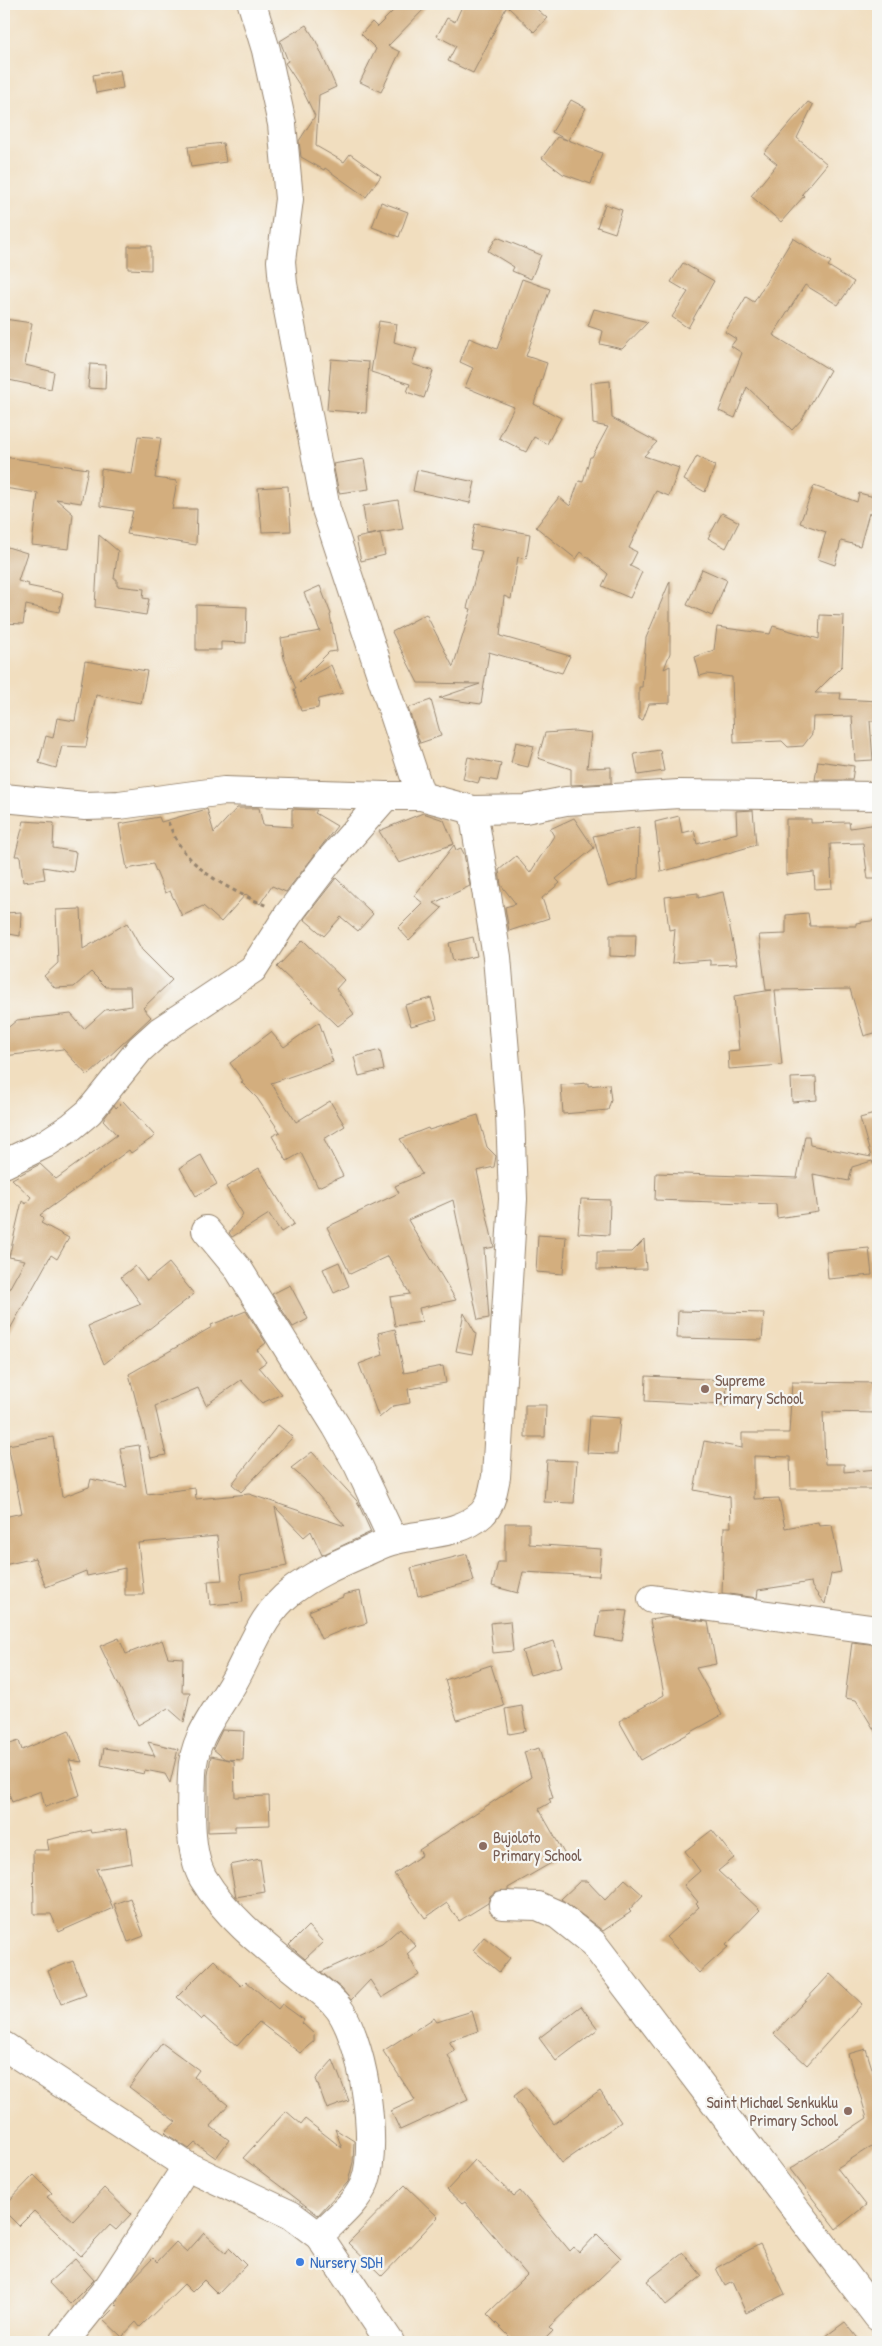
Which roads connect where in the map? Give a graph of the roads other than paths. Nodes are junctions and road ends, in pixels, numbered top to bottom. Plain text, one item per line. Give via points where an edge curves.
1 (252, 4) edge
2 (386, 796) junction
3 (421, 796) junction
4 (878, 796) edge
5 (4, 798) edge
6 (473, 810) junction
7 (4, 1164) edge
8 (206, 1230) dead end
9 (393, 1540) junction
10 (652, 1599) dead end
11 (878, 1630) edge
12 (503, 1905) dead end
13 (4, 2046) edge
14 (187, 2166) junction
15 (319, 2236) junction
16 (878, 2317) edge
17 (64, 2342) edge
18 (390, 2342) edge

1 - 3 street via 282,124 289,199 281,261 282,284 324,499
2 - 3 street
2 - 5 street via 224,791 85,806
2 - 7 street via 329,861 253,969 160,1030 89,1112 71,1127 46,1144
3 - 6 street
4 - 6 street via 679,794 566,801 526,809
6 - 9 street via 497,957 511,1122 513,1199 496,1477 491,1500 483,1513 471,1522
8 - 9 street via 239,1270 336,1426
9 - 15 street via 315,1575 290,1592 271,1612 250,1646 232,1685 202,1732 192,1771 193,1834 202,1876 217,1898 260,1942 336,2004 348,2025 366,2085 371,2147 364,2183 354,2199
10 - 11 street
12 - 16 street via 538,1906 558,1915 593,1943
13 - 14 street
14 - 15 street via 291,2214
14 - 17 street via 109,2286
15 - 18 street

